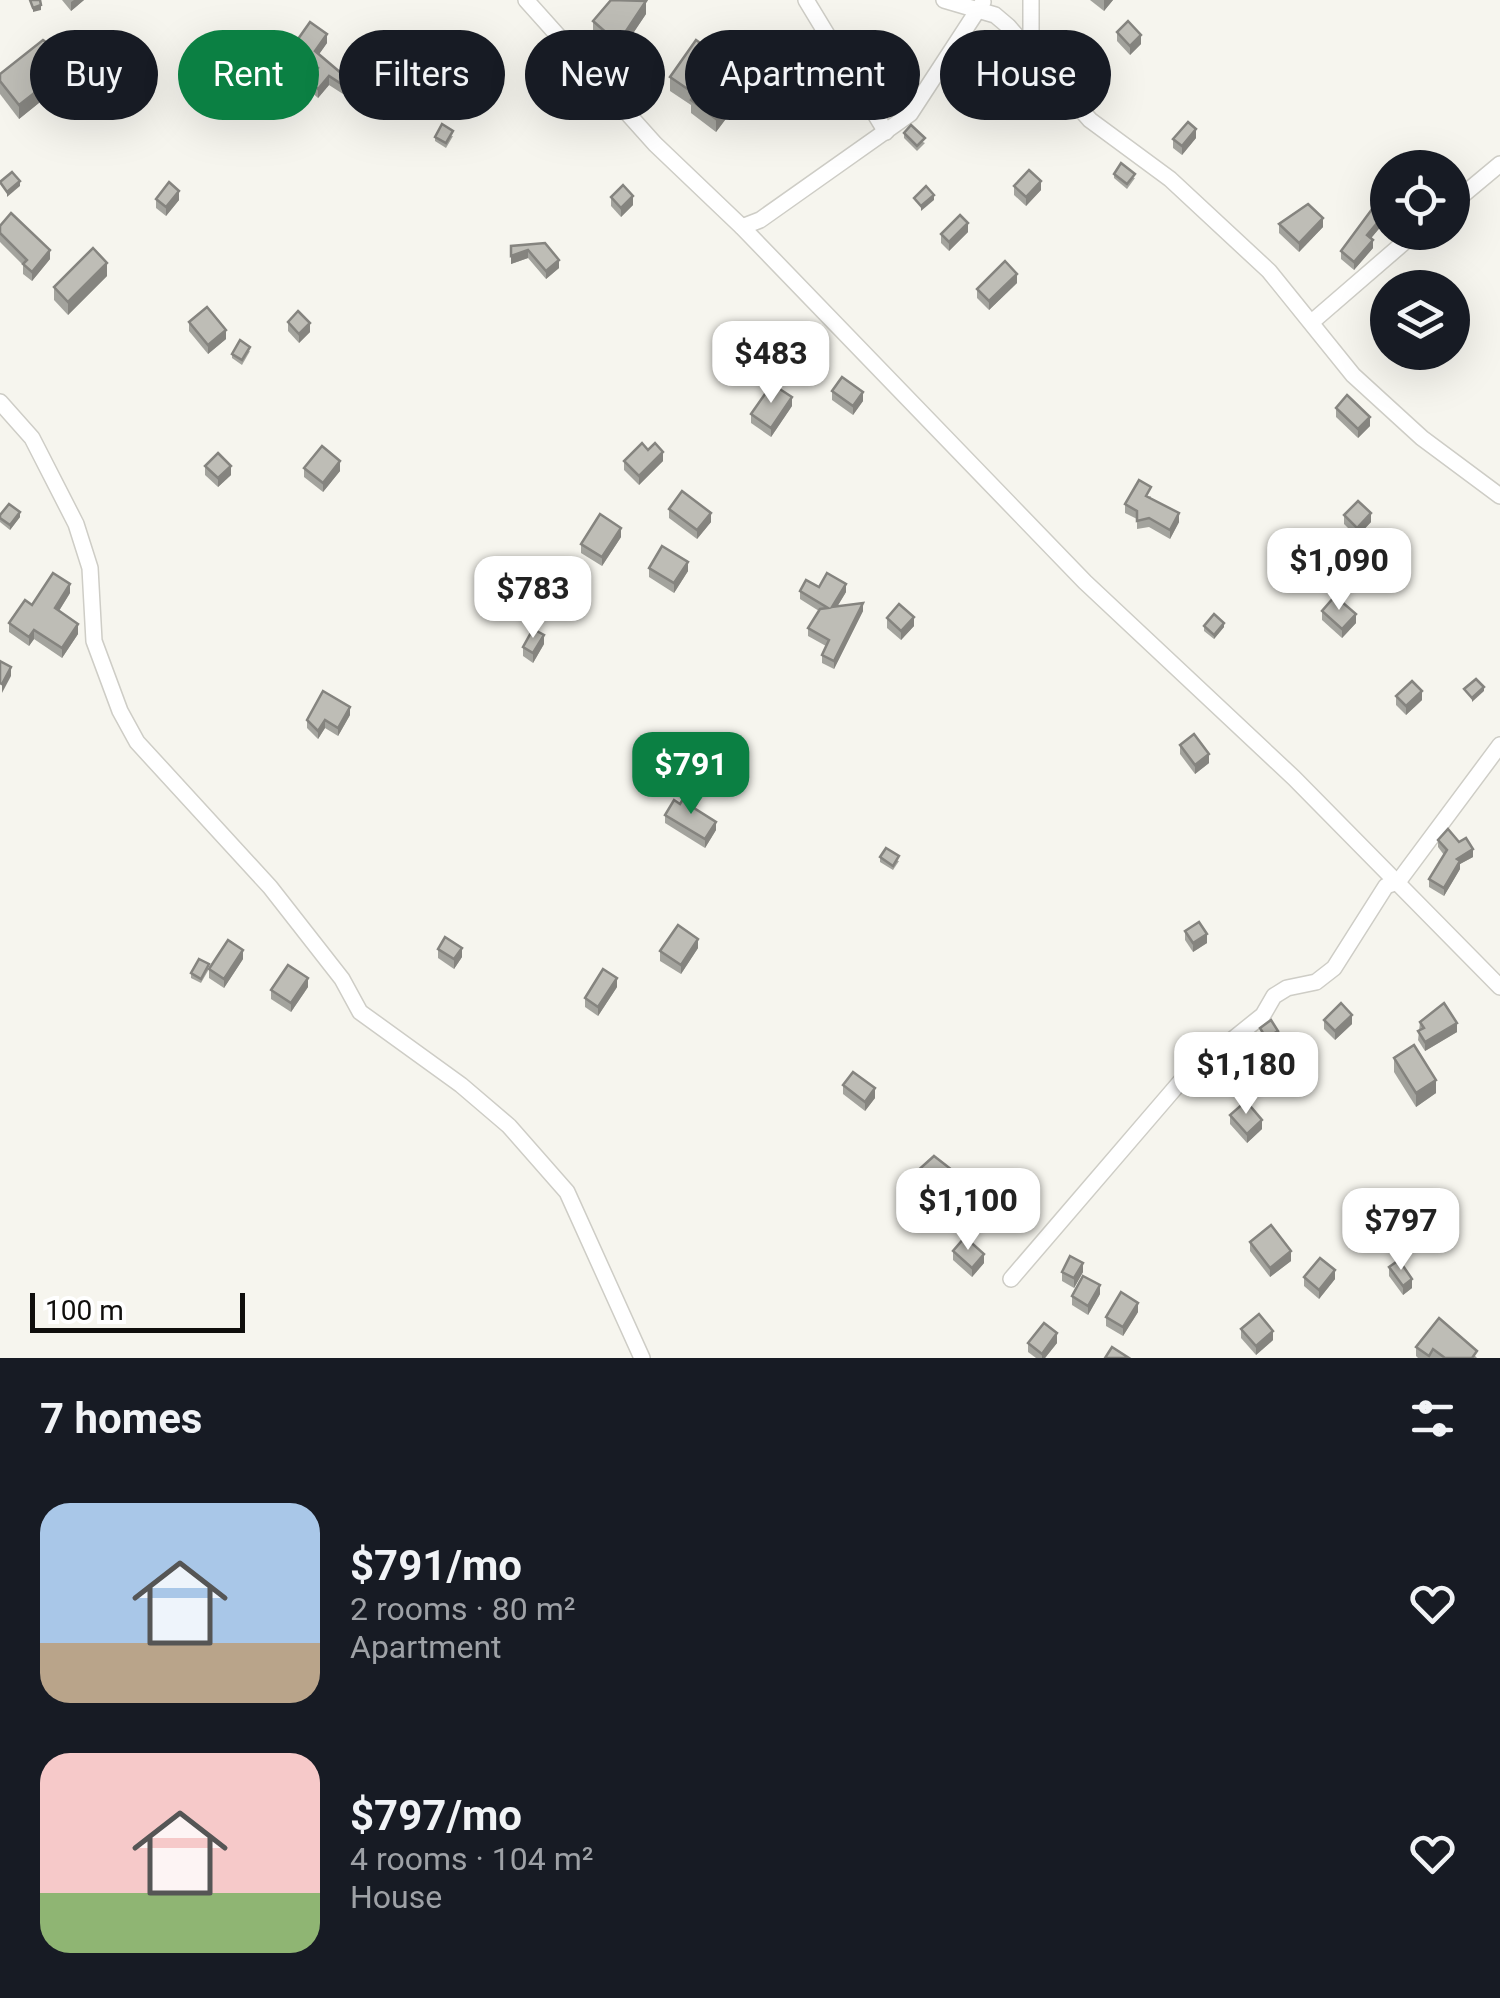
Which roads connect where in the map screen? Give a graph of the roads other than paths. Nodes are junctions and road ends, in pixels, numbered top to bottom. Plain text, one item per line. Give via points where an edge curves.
1 (526, 0) edge
2 (806, 0) edge
3 (944, 0) edge
4 (1031, 0) edge
5 (982, 4) edge
6 (1011, 30) edge
7 (1032, 30) edge
8 (1091, 120) edge
9 (886, 132) junction
10 (1500, 164) edge
11 (1470, 189) edge
12 (742, 226) junction
13 (1395, 250) edge
14 (1313, 321) junction
15 (0, 402) edge
16 (1500, 496) edge
17 (1500, 745) edge
18 (1398, 882) junction
19 (1500, 986) edge
20 (1011, 1279) dead end
21 (642, 1358) edge

1 - 12 street via 655,144
2 - 9 street
3 - 5 street
4 - 7 street
5 - 6 street
5 - 9 street via 910,114
8 - 14 street via 1170,178
9 - 12 street
10 - 11 street
12 - 18 street via 1085,582
13 - 14 street
14 - 16 street via 1380,401
15 - 21 street via 32,438 76,524 90,568 94,642 137,742 270,888 360,1012 510,1126 567,1192
17 - 18 street
18 - 19 street
18 - 20 street via 1386,886 1334,968 1316,982 1274,996 1264,1015 1180,1081

